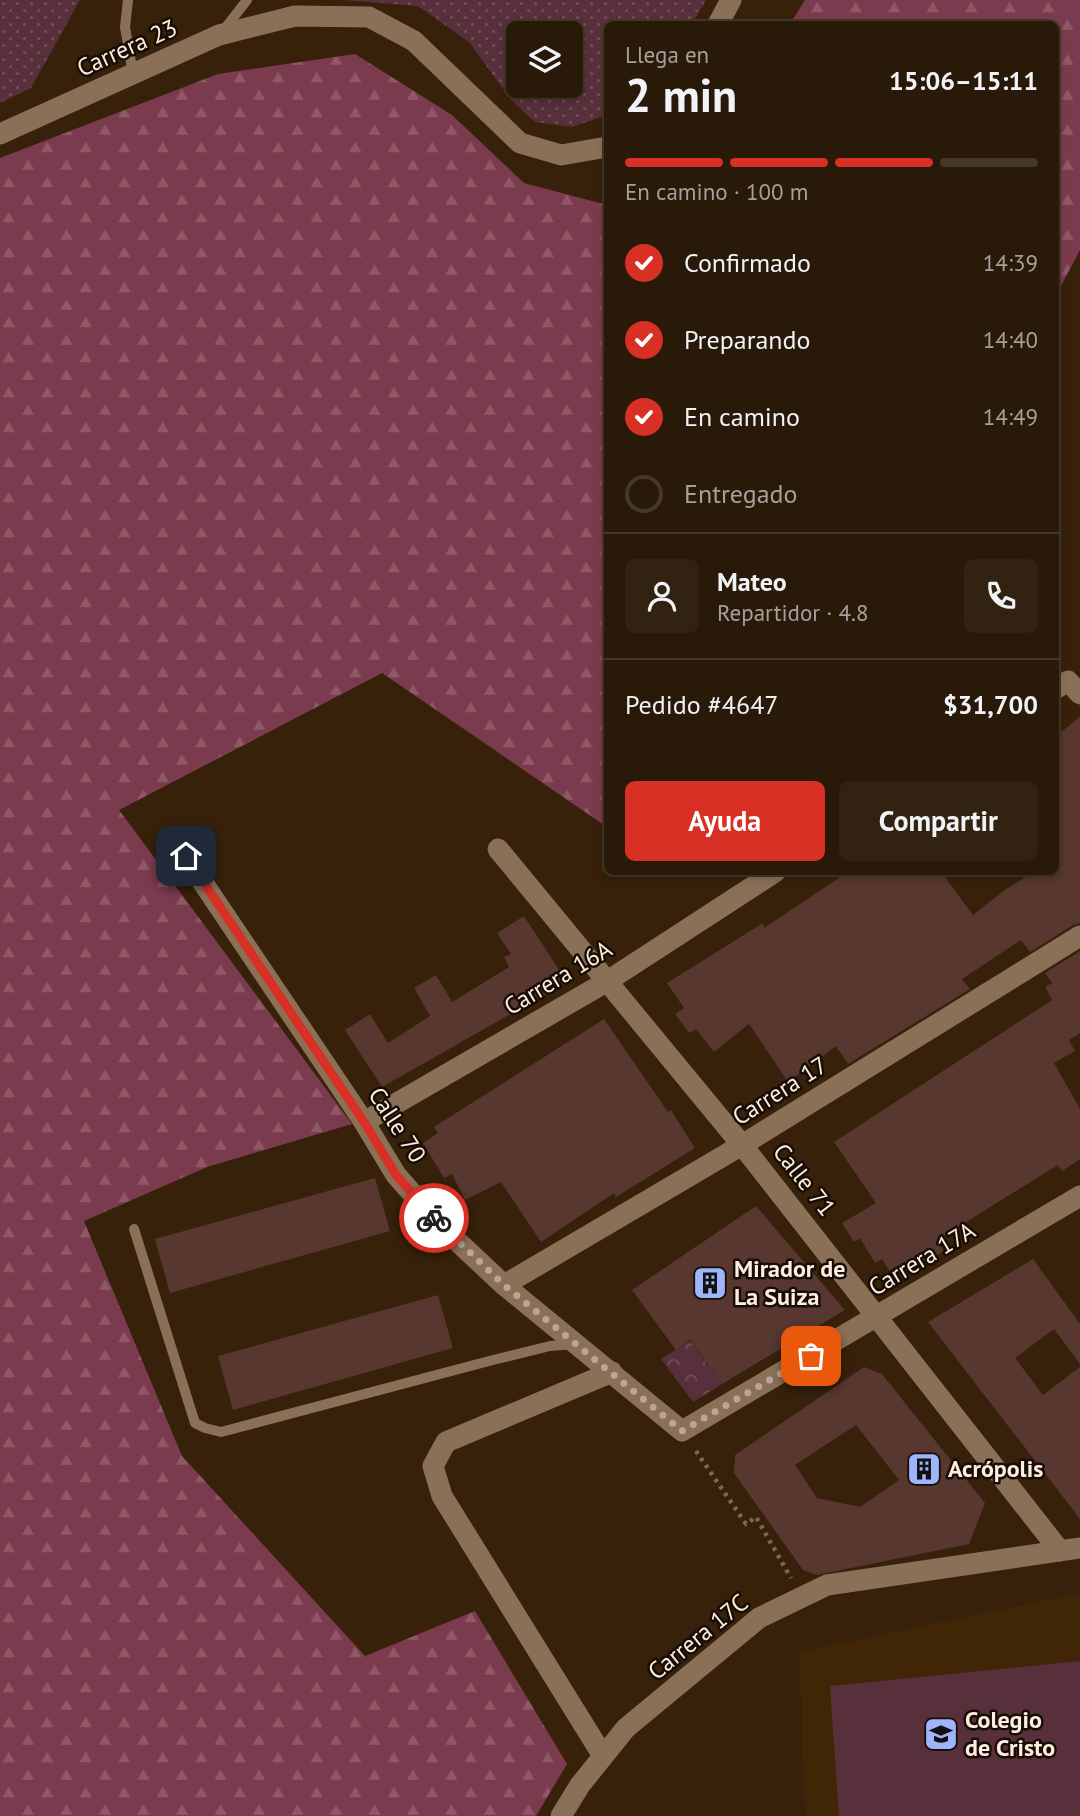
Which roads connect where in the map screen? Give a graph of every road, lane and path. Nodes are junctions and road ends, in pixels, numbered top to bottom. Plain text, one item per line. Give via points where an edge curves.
1 (128, 0) edge
2 (247, 0) edge
3 (731, 0) edge
4 (720, 21) edge
5 (219, 35) junction
6 (133, 74) junction
7 (0, 134) edge
8 (604, 148) edge
9 (498, 849) dead end
10 (186, 856) dead end
11 (770, 875) edge
12 (1080, 936) edge
13 (606, 982) junction
14 (364, 1122) junction
15 (742, 1145) junction
16 (1079, 1198) edge
17 (134, 1229) dead end
18 (504, 1285) junction
19 (877, 1317) junction
20 (578, 1343) junction
21 (612, 1372) junction
22 (682, 1431) junction
23 (1070, 1549) edge
24 (802, 1597) junction
25 (603, 1756) junction
26 (561, 1816) edge

1 - 6 lane via 125,27
2 - 5 lane
3 - 4 street
5 - 6 street, Carrera 23
5 - 8 street, Carrera 23 via 295,16 369,18 414,41 520,143 561,155
6 - 7 street, Carrera 23
9 - 13 street, Calle 71
10 - 14 street, Calle 70
11 - 13 street, Carrera 16A
12 - 15 street, Carrera 17
13 - 14 street, Carrera 16A
13 - 15 street, Calle 71
14 - 18 street, Calle 70 via 396,1175 442,1227
15 - 18 street, Carrera 17
15 - 19 street, Calle 71
16 - 19 street, Carrera 17A
17 - 20 lane via 195,1423 205,1428 221,1432 493,1360
18 - 20 street, Calle 70
19 - 22 street, Carrera 17A
19 - 23 street, Calle 71
20 - 21 street, Calle 70
21 - 22 street, Calle 70
21 - 25 street via 446,1442 433,1466 442,1496
22 - 24 path via 746,1524 756,1517
23 - 24 street, Carrera 17C via 827,1585
24 - 25 street, Carrera 17C via 759,1618 626,1728
25 - 26 street, Carrera 17C

